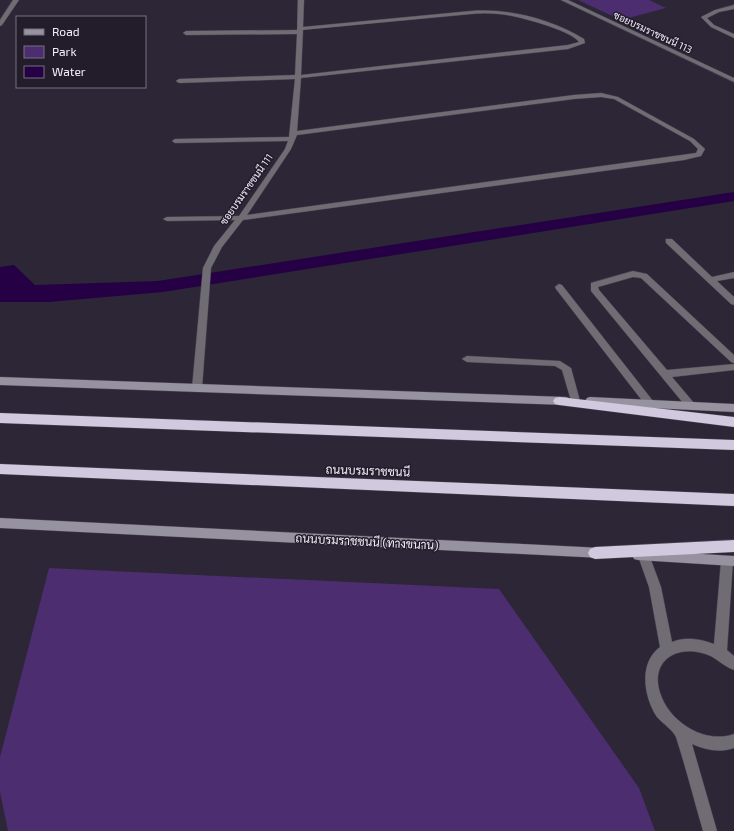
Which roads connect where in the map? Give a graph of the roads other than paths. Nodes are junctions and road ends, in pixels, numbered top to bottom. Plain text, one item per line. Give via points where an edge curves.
1 (16, 0) edge
2 (301, 0) edge
3 (564, 0) edge
4 (734, 7) edge
5 (0, 24) edge
6 (300, 28) junction
7 (186, 33) dead end
8 (734, 36) edge
9 (298, 77) junction
10 (734, 80) edge
11 (179, 81) dead end
12 (293, 136) junction
13 (175, 141) dead end
14 (241, 218) junction
15 (168, 219) dead end
16 (669, 241) dead end
17 (734, 274) edge
18 (710, 280) junction
19 (559, 287) dead end
20 (734, 302) edge
21 (467, 359) dead end
22 (734, 360) edge
23 (734, 367) edge
24 (664, 374) junction
25 (0, 381) edge
26 (197, 388) junction
27 (559, 401) junction
28 (575, 401) junction
29 (650, 404) junction
30 (691, 406) junction
31 (734, 408) edge
32 (0, 418) edge
33 (734, 422) edge
34 (734, 445) edge
35 (0, 469) edge
36 (734, 500) edge
37 (0, 523) edge
38 (734, 546) edge
39 (595, 553) junction
40 (644, 556) junction
41 (731, 561) edge
42 (667, 650) junction
43 (720, 653) junction
44 (734, 664) edge
45 (681, 732) junction
46 (734, 741) edge
47 (710, 831) edge

1 - 5 street
2 - 6 street, ซอยบรมราชชนนี 111
3 - 10 street, ซอยบรมราชชนนี 113
4 - 8 street via 704,17 705,21
6 - 7 street
6 - 9 street, ซอยบรมราชชนนี 111
6 - 9 street via 499,12 574,34 582,43 568,47
9 - 11 street
9 - 12 street, ซอยบรมราชชนนี 111
12 - 13 street
12 - 14 street, ซอยบรมราชชนนี 111 via 288,149
12 - 14 street via 601,95 616,98 633,106 692,140 702,149 698,155 684,158
14 - 15 street
14 - 26 street, ซอยบรมราชชนนี 111 via 218,246 207,268
16 - 18 street
17 - 18 street
18 - 20 street
19 - 29 street
21 - 28 street via 557,363 566,368
22 - 24 street via 644,276 633,274 594,285 595,291
23 - 24 street
24 - 30 street
25 - 26 main road
26 - 27 main road
27 - 28 main road
27 - 33 highway
28 - 29 main road
29 - 30 main road
30 - 31 main road
32 - 34 highway
35 - 36 highway, ถนนบรมราชชนนี
37 - 39 main road, ถนนบรมราชชนนี (ทางขนาน)
38 - 39 highway
39 - 40 main road, ถนนบรมราชชนนี (ทางขนาน)
40 - 41 main road, ถนนบรมราชชนนี (ทางขนาน)
40 - 42 street via 655,588
41 - 43 street
42 - 43 street via 682,644 701,645
42 - 45 street via 655,661 651,678 654,697 665,716
43 - 44 street
45 - 46 street via 704,743 726,745
45 - 47 street

